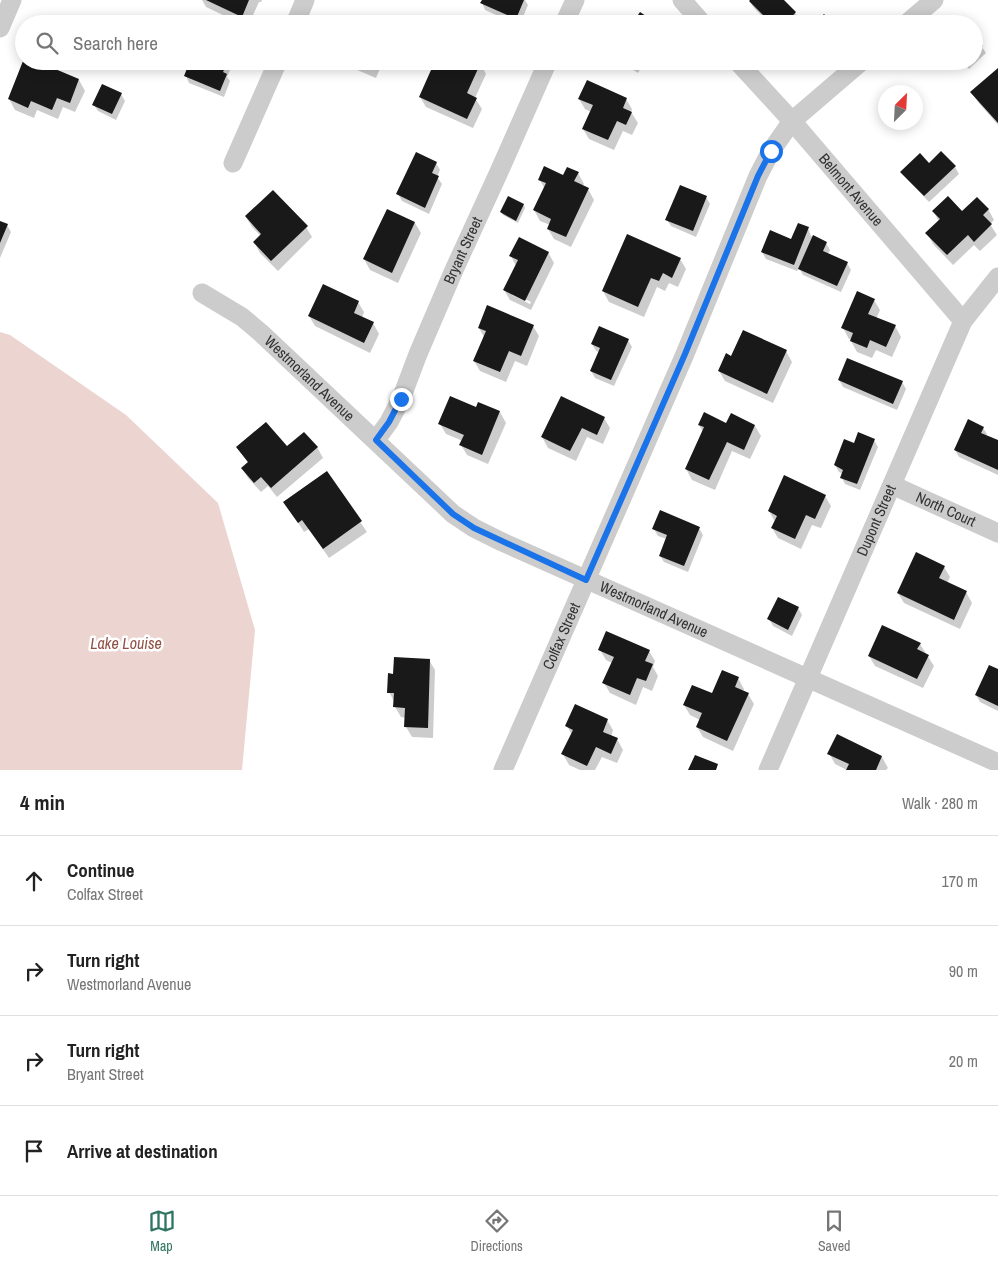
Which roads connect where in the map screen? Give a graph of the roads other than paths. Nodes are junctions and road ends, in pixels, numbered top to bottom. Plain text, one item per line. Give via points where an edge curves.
1 (12, 0) edge
2 (305, 0) edge
3 (575, 0) edge
4 (682, 0) edge
5 (934, 0) edge
6 (299, 15) edge
7 (568, 15) edge
8 (695, 15) edge
9 (916, 15) edge
10 (0, 28) edge
11 (274, 70) edge
12 (544, 70) edge
13 (745, 70) edge
14 (852, 70) edge
15 (792, 121) junction
16 (233, 163) dead end
17 (998, 277) edge
18 (202, 293) dead end
19 (963, 321) junction
20 (376, 440) junction
21 (892, 485) junction
22 (998, 532) edge
23 (586, 580) junction
24 (808, 678) junction
25 (998, 762) edge
26 (503, 770) edge
27 (768, 770) edge

1 - 10 street
2 - 6 street
3 - 7 street
4 - 8 street
5 - 9 street
11 - 16 street
12 - 20 street, Bryant Street via 454,270 401,399
13 - 15 street, Belmont Avenue
14 - 15 street, Colfax Street
15 - 19 street, Belmont Avenue
15 - 23 street, Colfax Street via 758,176 685,354
17 - 19 street, Dupont Street
18 - 20 street, Westmorland Avenue via 242,317 261,333
19 - 21 street, Dupont Street
20 - 23 street, Westmorland Avenue via 453,514 474,528
21 - 22 street, North Court
21 - 24 street, Dupont Street
23 - 24 street, Westmorland Avenue
23 - 26 street, Colfax Street
24 - 25 street, Westmorland Avenue
24 - 27 street, Dupont Street

